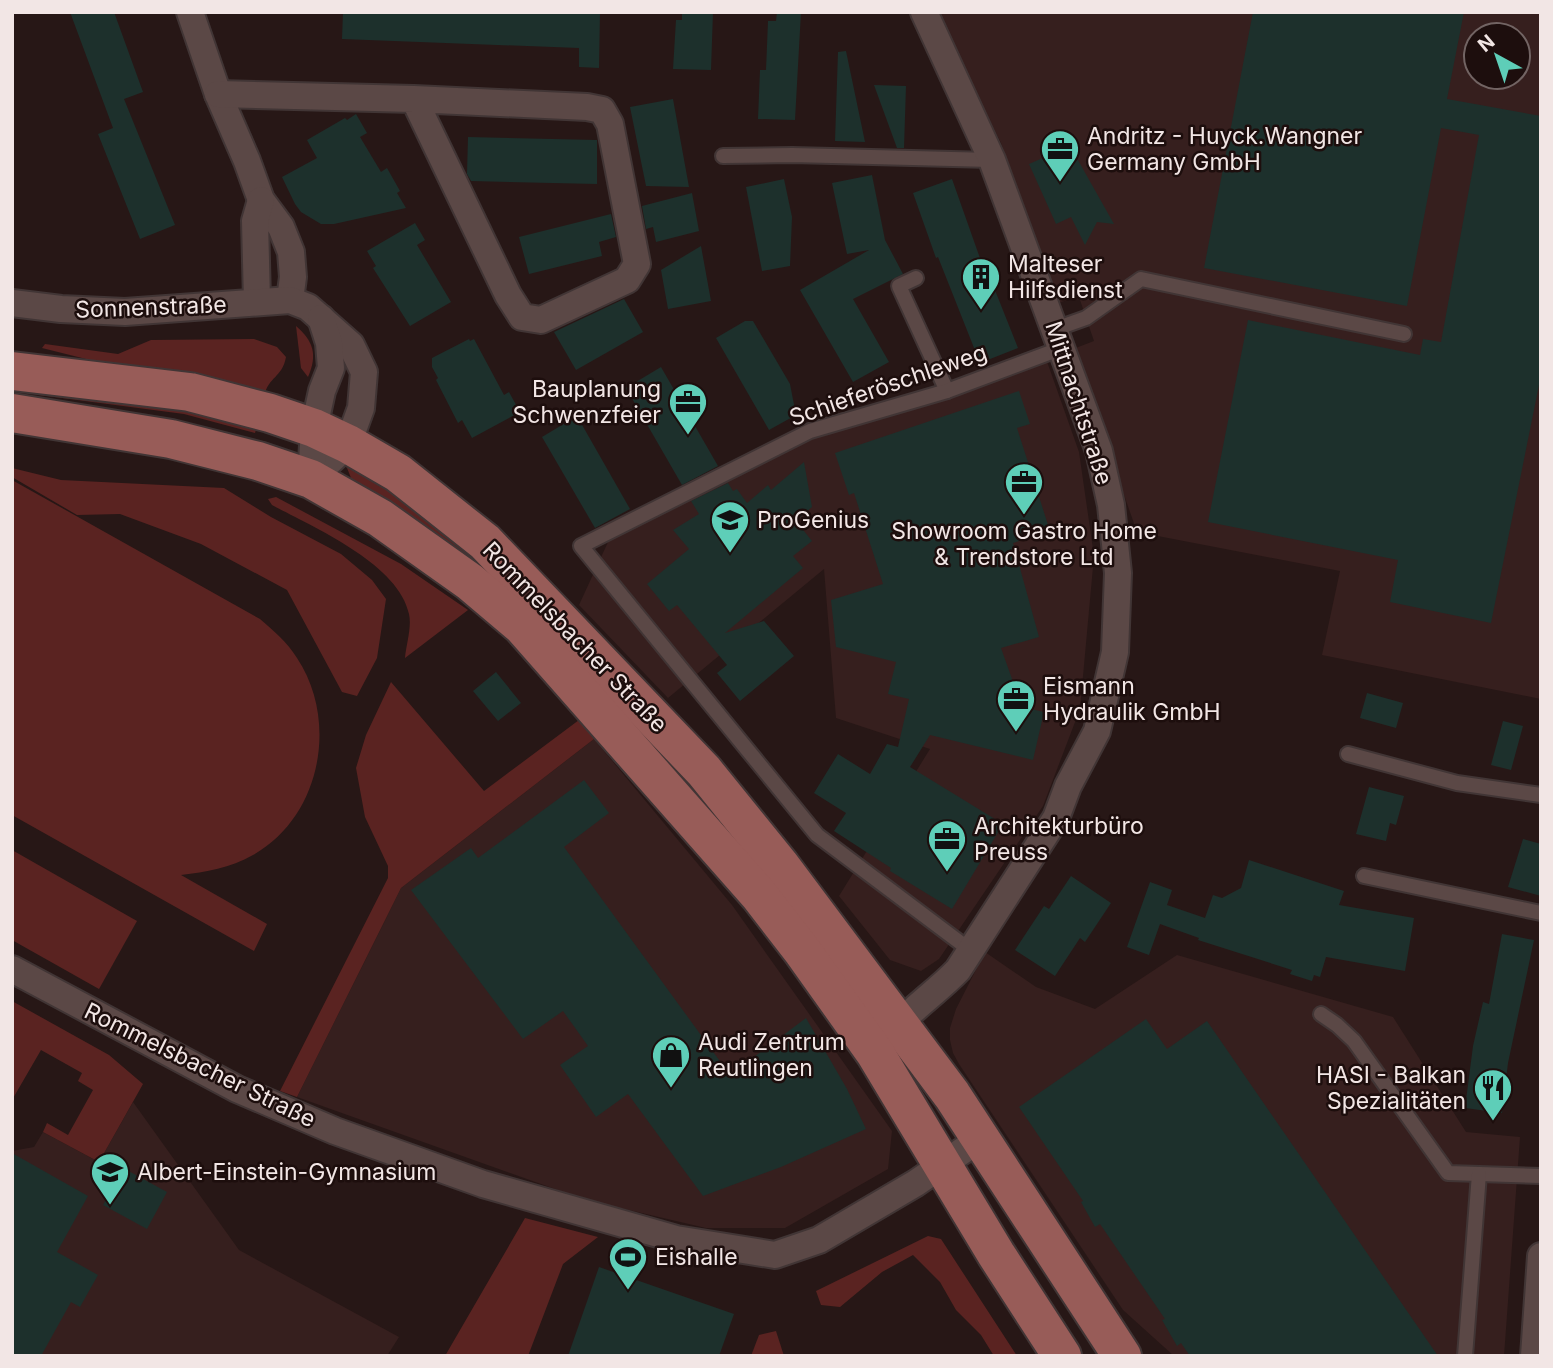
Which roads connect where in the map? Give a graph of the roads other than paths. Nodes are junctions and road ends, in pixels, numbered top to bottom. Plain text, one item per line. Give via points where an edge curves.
1 (190, 12) edge
2 (924, 12) edge
3 (218, 94) junction
4 (414, 99) junction
5 (723, 156) dead end
6 (992, 160) junction
7 (261, 200) junction
8 (916, 278) dead end
9 (290, 300) junction
10 (257, 301) junction
11 (12, 303) edge
12 (321, 317) junction
13 (1404, 334) dead end
14 (1059, 339) junction
15 (12, 371) edge
16 (947, 391) junction
17 (12, 413) edge
18 (314, 428) junction
19 (348, 444) junction
20 (311, 479) junction
21 (1348, 754) dead end
22 (1541, 795) edge
23 (1364, 876) dead end
24 (1541, 913) edge
25 (970, 950) junction
26 (12, 968) edge
27 (1321, 1014) dead end
28 (900, 1022) junction
29 (875, 1053) junction
30 (981, 1138) junction
31 (942, 1164) junction
32 (1479, 1174) junction
33 (1541, 1176) edge
34 (1541, 1256) edge
35 (1062, 1356) edge
36 (1122, 1356) edge
37 (1465, 1356) edge
38 (1534, 1356) edge

1 - 3 street
2 - 6 street, Mittnachtstraße
3 - 4 street
3 - 7 street
4 - 4 street via 602,110 610,124 637,264 627,280 541,320 522,317
5 - 6 lane
6 - 14 street, Mittnachtstraße
7 - 9 street via 281,226 291,252
7 - 10 street via 255,221
8 - 16 lane via 899,286
9 - 10 street, Sonnenstraße
9 - 12 street
10 - 11 street, Sonnenstraße via 125,312
12 - 18 street via 331,368
12 - 19 street via 351,345 364,372 361,408
13 - 14 lane, Schieferöschleweg via 1141,279
14 - 16 lane, Schieferöschleweg
14 - 25 street, Mittnachtstraße via 1099,450 1111,505 1118,573 1115,652 1097,731 1056,818
15 - 18 main road, Rommelsbacher Straße via 190,391
16 - 25 lane, Schieferöschleweg via 810,431 581,546 817,835
17 - 20 main road, Rommelsbacher Straße via 171,439
18 - 19 main road, Rommelsbacher Straße
18 - 20 street
19 - 20 street
19 - 28 main road, Rommelsbacher Straße via 429,496 485,542 554,612 704,771
20 - 29 main road, Rommelsbacher Straße via 380,518 470,582 522,626 759,895
21 - 22 lane via 1457,783
23 - 24 lane
25 - 28 street, Mittnachtstraße via 943,986
26 - 31 street, Rommelsbacher Straße via 237,1089 327,1128 483,1184 676,1239 775,1255 819,1240
27 - 32 lane via 1354,1041 1448,1173
28 - 29 street, Mittnachtstraße
28 - 30 main road, Rommelsbacher Straße
29 - 31 main road, Rommelsbacher Straße
30 - 31 street, Rommelsbacher Straße
30 - 36 main road, Rommelsbacher Straße
31 - 35 main road, Rommelsbacher Straße
32 - 33 lane
32 - 37 lane
34 - 38 street

